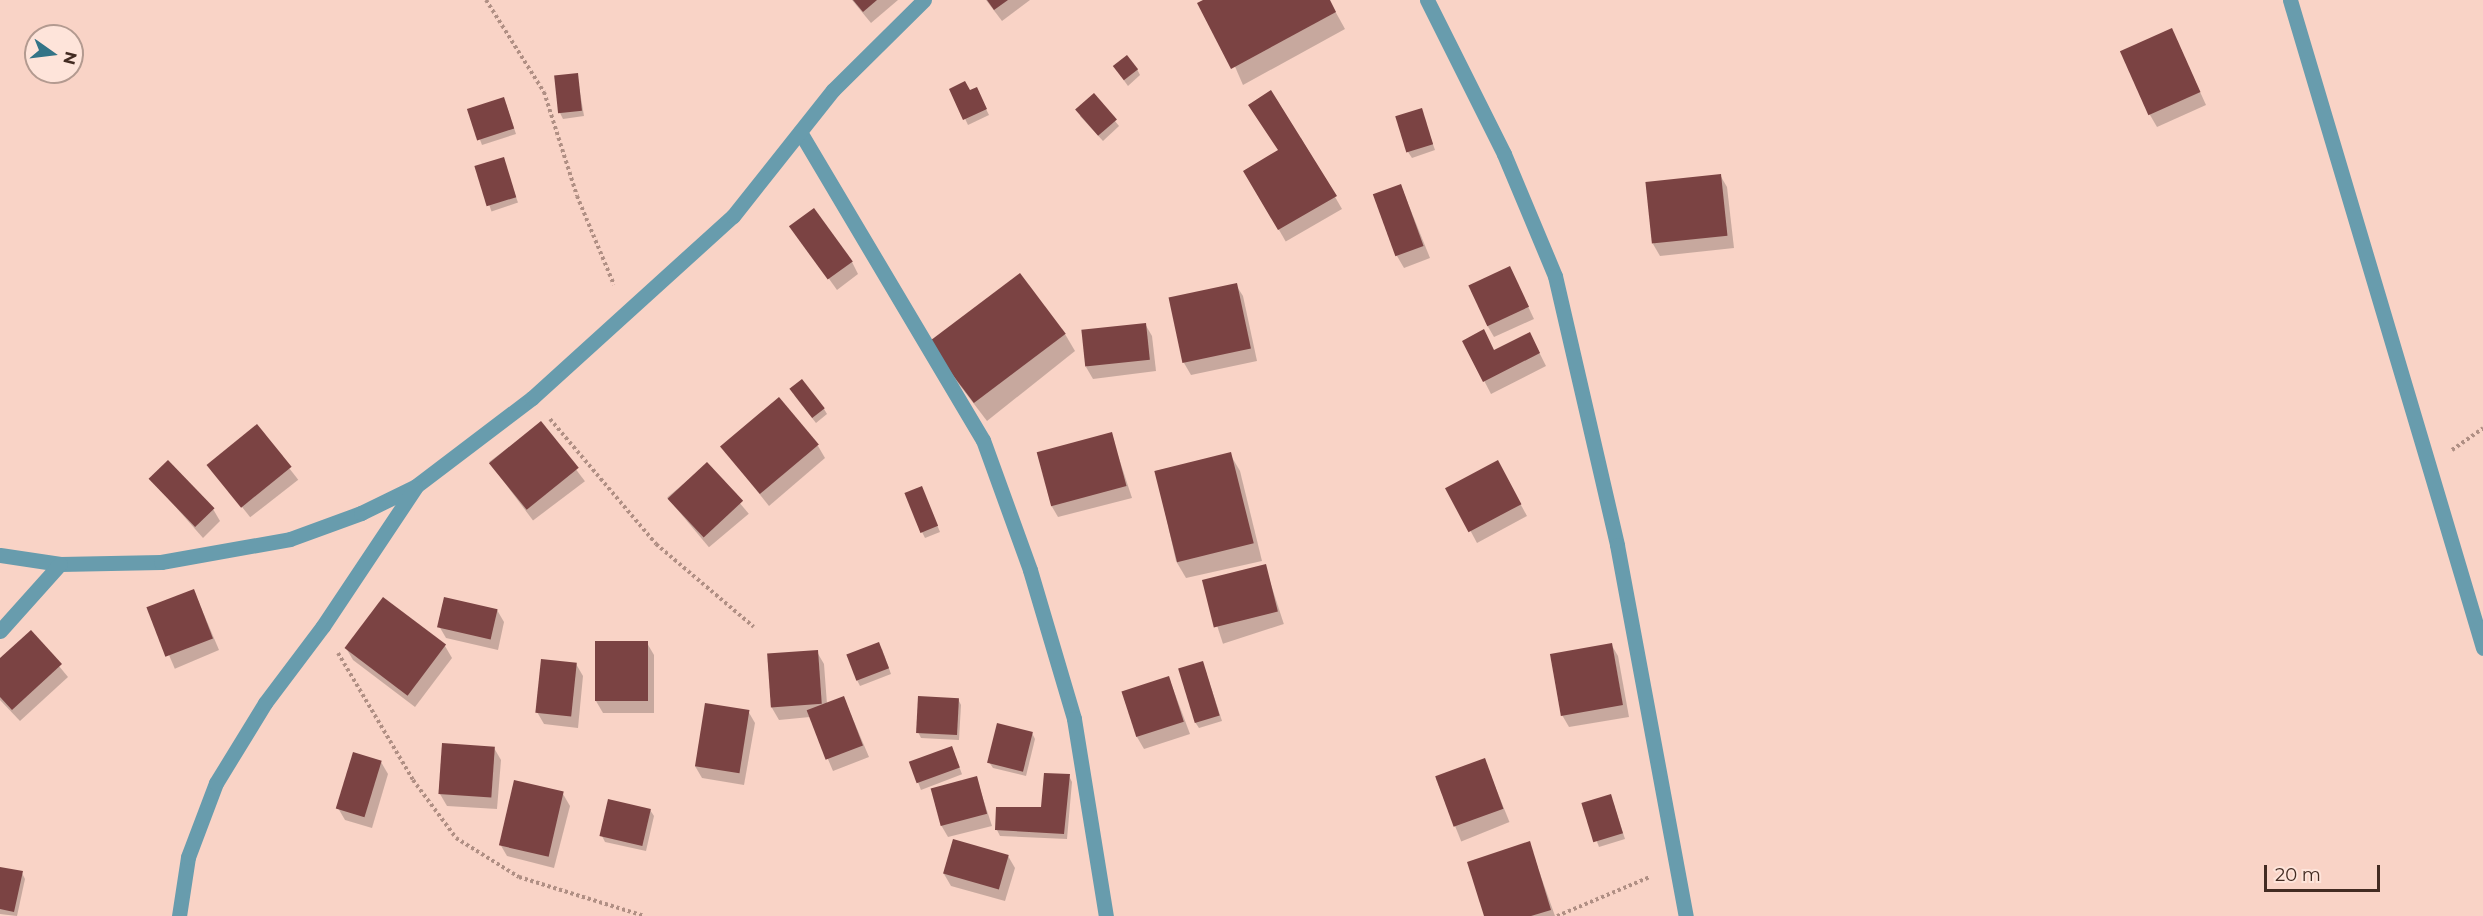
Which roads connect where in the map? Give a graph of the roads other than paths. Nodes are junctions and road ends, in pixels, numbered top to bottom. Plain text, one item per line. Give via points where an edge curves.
1 (924, 0) edge
2 (1426, 0) edge
3 (2290, 0) edge
4 (800, 132) junction
5 (417, 486) junction
6 (0, 555) edge
7 (60, 564) junction
8 (0, 631) edge
9 (2483, 648) edge
10 (179, 916) edge
11 (1106, 916) edge
12 (1686, 916) edge

1 - 4 street via 833,90
2 - 12 street via 1504,154 1555,276 1617,545
3 - 9 street
4 - 5 street via 732,216 624,310 532,398
4 - 11 street via 983,440 1030,570 1074,719
5 - 7 street via 362,513 290,539 161,562
5 - 10 street via 323,626 265,703 216,783 188,857
6 - 7 street
7 - 8 street

